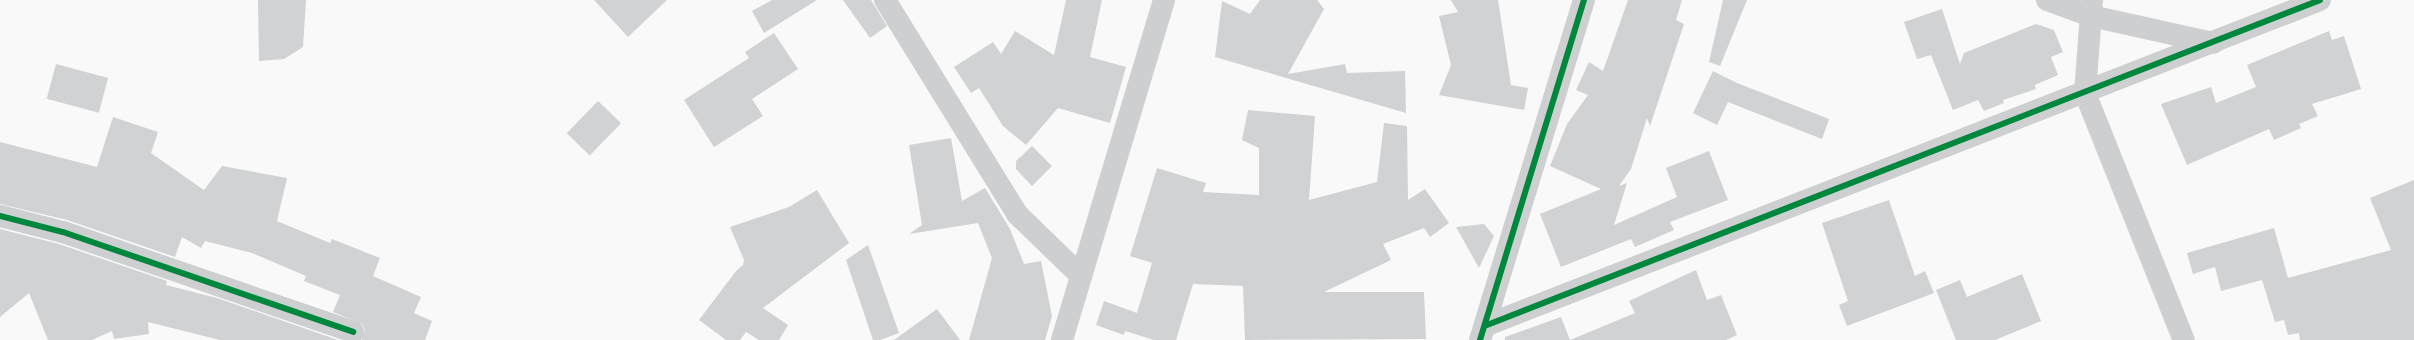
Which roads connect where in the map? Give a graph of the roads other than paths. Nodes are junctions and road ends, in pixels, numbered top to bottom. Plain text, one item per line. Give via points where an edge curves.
1 (885, 0) edge
2 (1164, 0) edge
3 (1584, 0) edge
4 (2047, 0) edge
5 (2320, 0) edge
6 (2092, 8) edge
7 (2213, 43) junction
8 (2085, 93) junction
9 (0, 216) edge
10 (1081, 276) junction
11 (353, 332) dead end
12 (1483, 332) edge
13 (1062, 340) edge
14 (2184, 340) edge

1 - 10 street via 1017,214
2 - 10 street
3 - 12 street
4 - 6 street
5 - 7 street
6 - 7 street
6 - 8 street
7 - 8 street
8 - 12 street
8 - 14 street
9 - 11 street via 63,232
10 - 13 street

